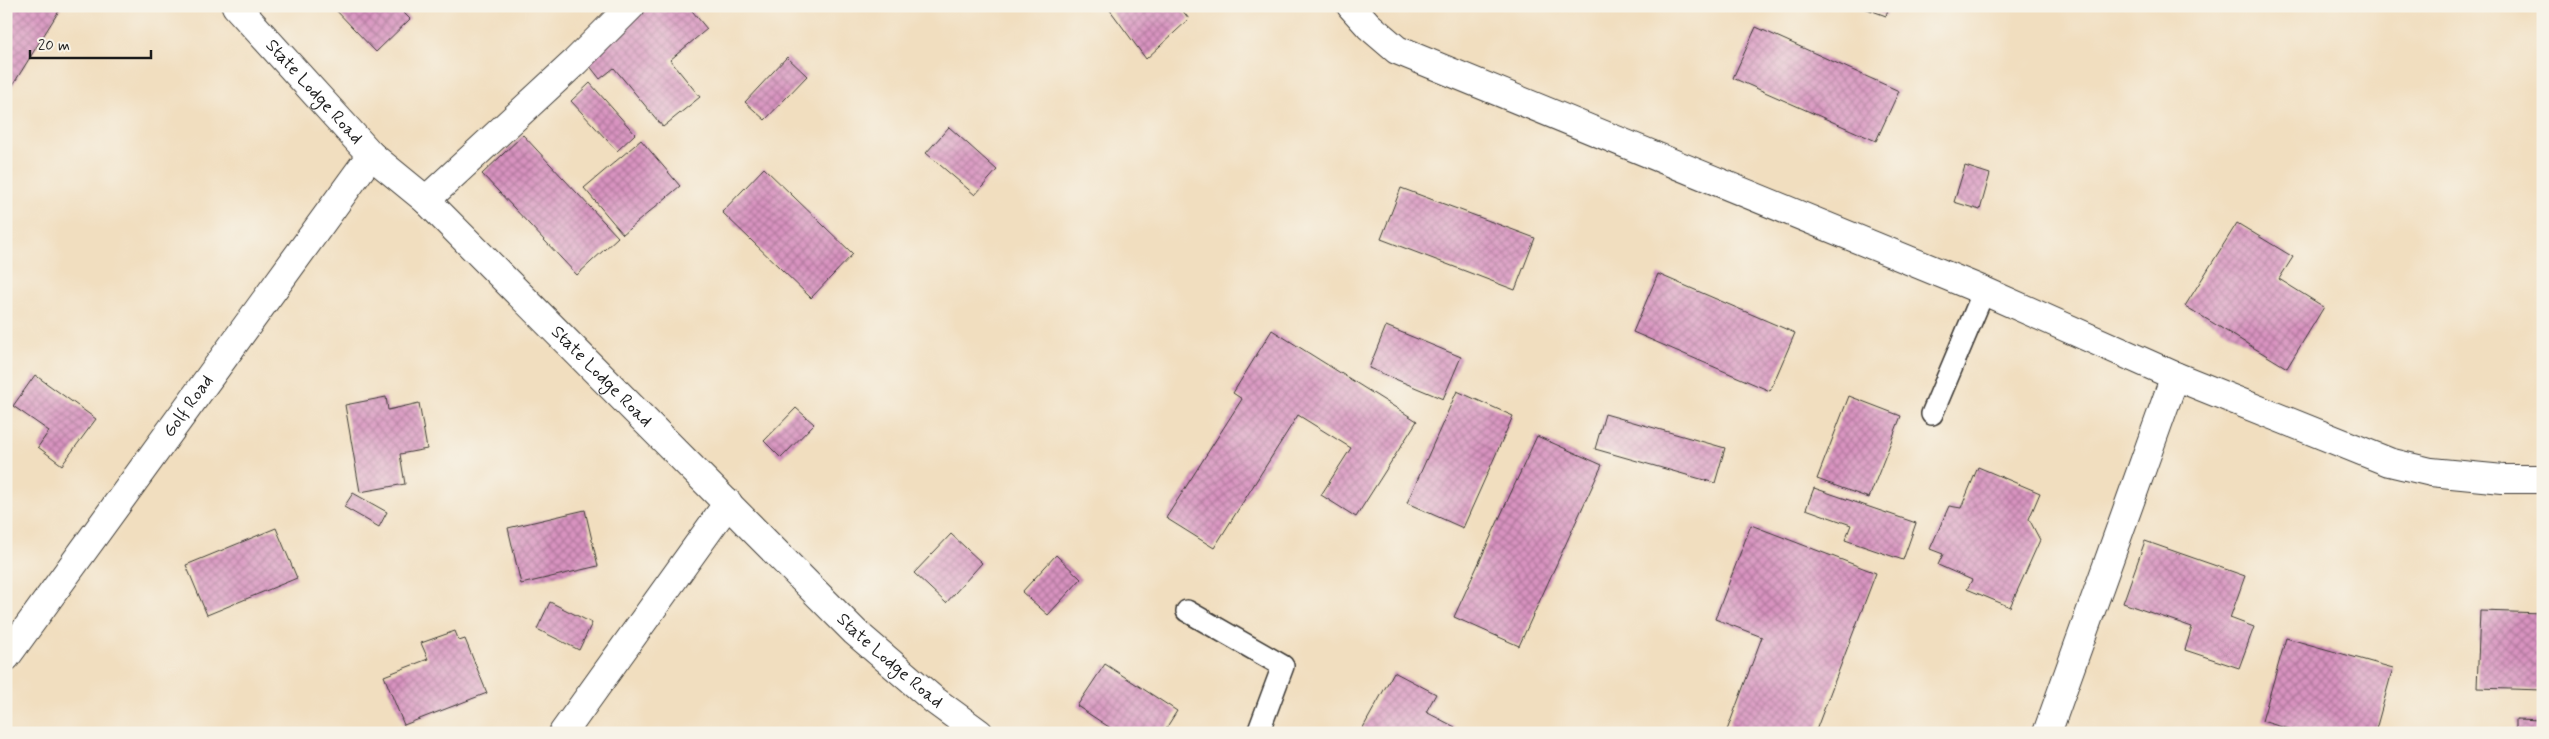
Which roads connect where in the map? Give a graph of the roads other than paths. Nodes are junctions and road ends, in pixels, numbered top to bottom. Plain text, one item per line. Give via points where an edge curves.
1 (236, 6) edge
2 (632, 6) edge
3 (1351, 6) edge
4 (371, 155) junction
5 (426, 200) junction
6 (1984, 291) junction
7 (2175, 376) junction
8 (1932, 414) dead end
9 (2543, 480) edge
10 (728, 503) junction
11 (1187, 611) dead end
12 (6, 657) edge
13 (563, 733) edge
14 (980, 733) edge
15 (1258, 733) edge
16 (2047, 733) edge

1 - 4 street, State Lodge Road
2 - 5 street
3 - 6 street via 1397,50
4 - 5 street, State Lodge Road
4 - 12 street, Golf Road
5 - 10 street, State Lodge Road
6 - 7 street
6 - 8 lane
7 - 9 street via 2389,462 2431,472
7 - 16 street
10 - 13 street
10 - 14 street, State Lodge Road via 855,632 934,700
11 - 15 lane via 1282,666

